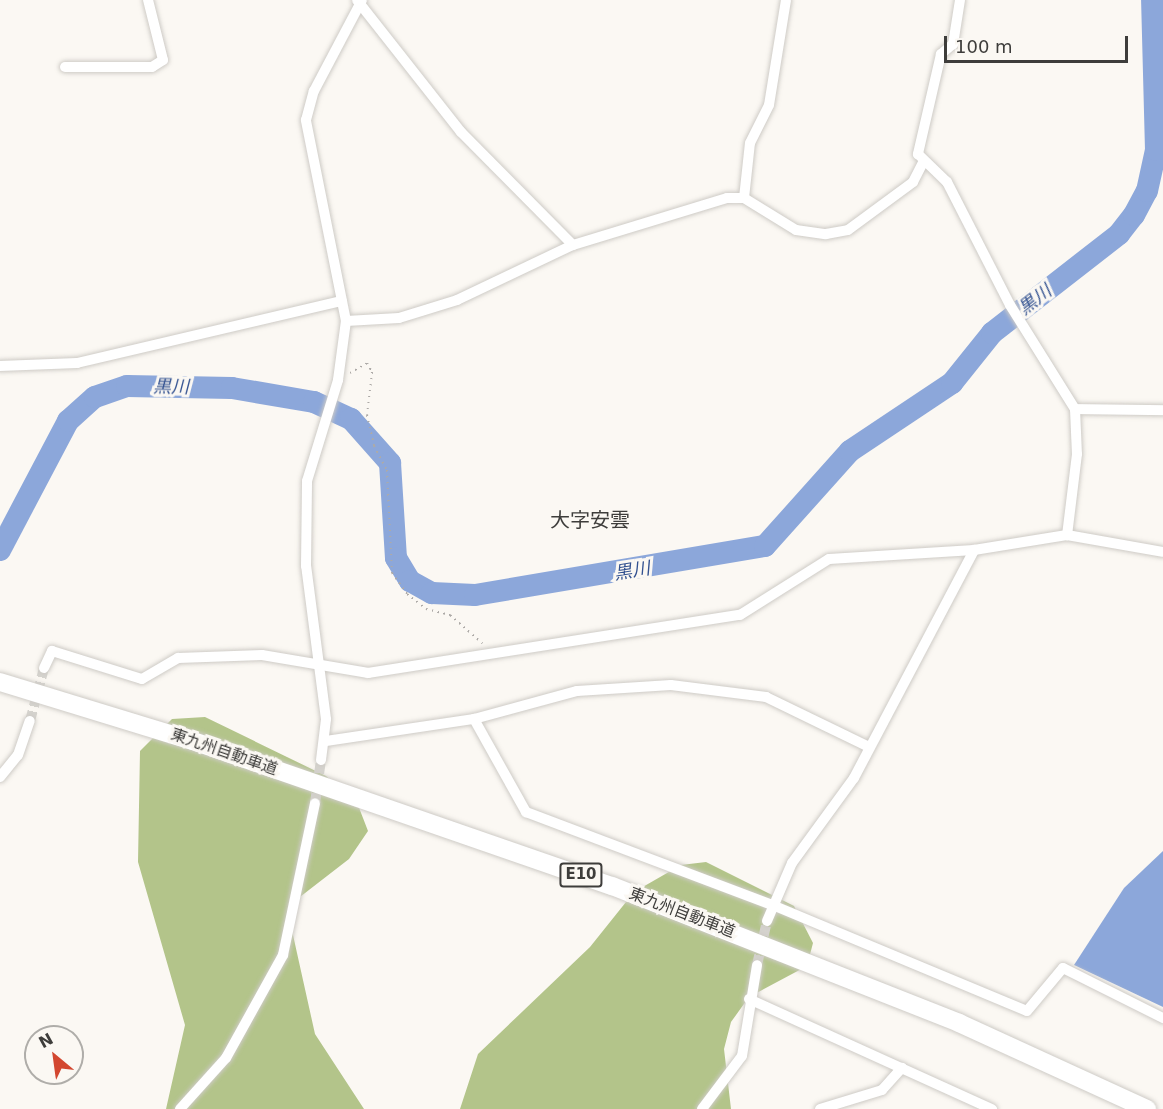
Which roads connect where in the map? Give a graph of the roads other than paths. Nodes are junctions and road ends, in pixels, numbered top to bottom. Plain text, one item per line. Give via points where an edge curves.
1 (148, 0) edge
2 (786, 0) edge
3 (960, 0) edge
4 (360, 1) edge
5 (65, 67) dead end
6 (923, 162) junction
7 (744, 198) junction
8 (573, 245) junction
9 (342, 301) junction
10 (346, 321) junction
11 (0, 366) edge
12 (1075, 409) junction
13 (1163, 410) edge
14 (1067, 535) junction
15 (974, 550) junction
16 (1163, 552) edge
17 (44, 668) tunnel mouth
18 (320, 668) junction
19 (0, 682) edge
20 (474, 719) junction
21 (30, 721) tunnel mouth
22 (326, 741) junction
23 (869, 747) junction
24 (321, 760) tunnel mouth
25 (0, 777) edge
26 (315, 802) tunnel mouth
27 (770, 904) junction
28 (767, 921) tunnel mouth
29 (757, 965) tunnel mouth
30 (749, 999) junction
31 (1163, 1018) edge
32 (902, 1068) junction
33 (187, 1107) edge
34 (702, 1109) edge
35 (820, 1109) edge
36 (992, 1109) edge
37 (1147, 1109) edge

1 - 5 street via 163,60 152,67
2 - 7 street via 769,105 750,142
3 - 6 street via 953,44 941,54 921,143
4 - 8 street via 460,132
4 - 9 street via 314,91 306,120
6 - 7 street via 913,182 848,230 826,234 796,230
6 - 12 street via 947,182 1010,305
7 - 8 street via 682,208
8 - 10 street via 457,300 399,318
9 - 10 street
9 - 11 street via 77,363
10 - 18 street via 338,381 307,481 305,522
12 - 13 street
12 - 14 street via 1077,454
14 - 15 street
14 - 16 street
15 - 18 street via 829,559 740,615 368,673
15 - 23 street
17 - 18 street via 52,651 142,679 178,658 262,655
18 - 22 street
19 - 37 highway, 東九州自動車道 / E10 via 193,741 612,886 959,1023
20 - 22 street
20 - 23 street via 577,692 671,685 766,697
20 - 27 street via 526,812
21 - 25 street via 18,755
22 - 24 street
23 - 27 street
26 - 33 street via 283,955 226,1058
27 - 28 street
27 - 31 street via 1027,1011 1063,968
29 - 30 street
30 - 32 street
30 - 34 street via 742,1056
32 - 35 street via 882,1090
32 - 36 street

